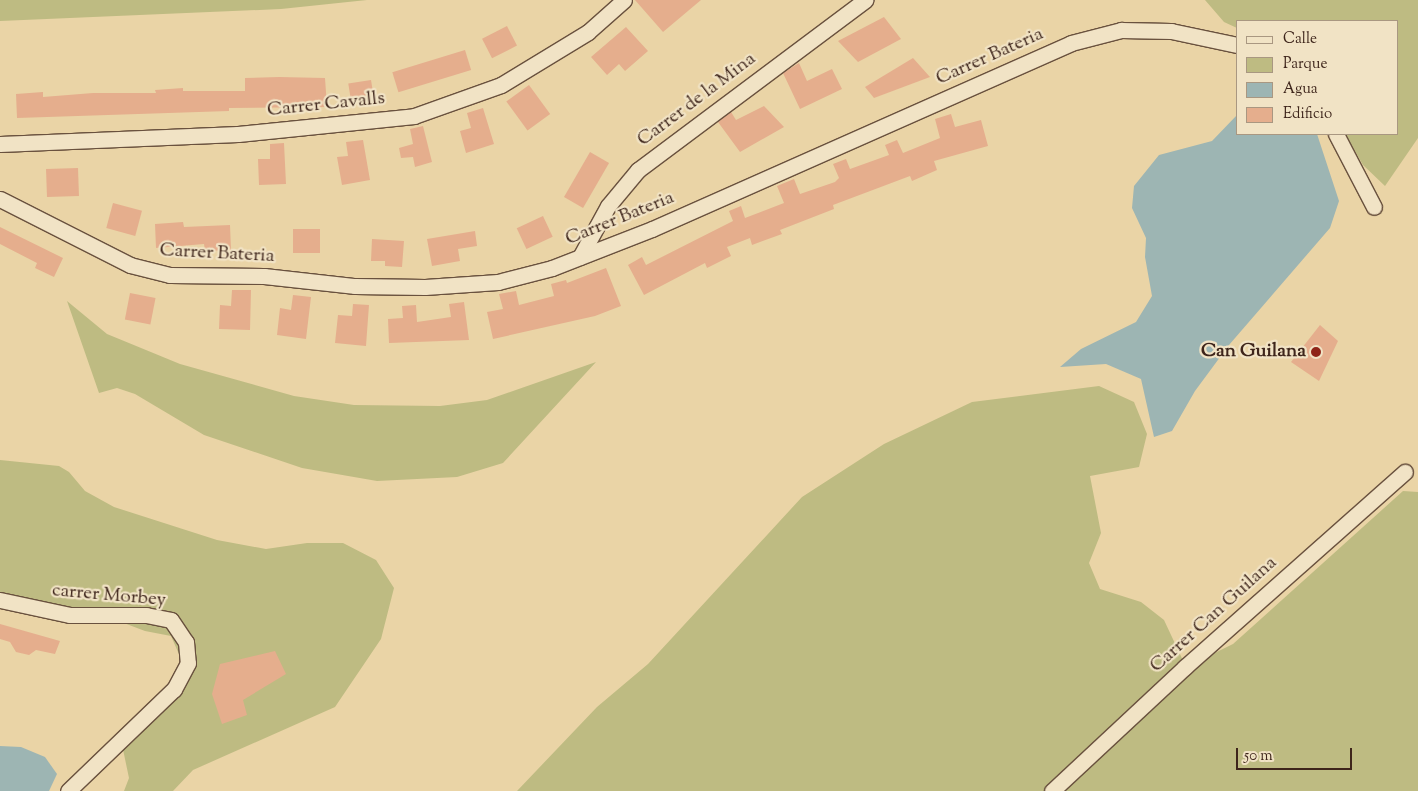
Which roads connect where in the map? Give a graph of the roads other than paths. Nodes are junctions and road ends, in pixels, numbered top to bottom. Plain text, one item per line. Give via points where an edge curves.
1 (624, 0) edge
2 (865, 0) edge
3 (1236, 45) edge
4 (1337, 135) edge
5 (0, 144) edge
6 (0, 199) edge
7 (1374, 207) dead end
8 (580, 257) junction
9 (1405, 472) dead end
10 (0, 600) edge
11 (68, 791) edge
12 (1052, 791) edge

1 - 5 street, Carrer Cavalls via 588,32 500,85 414,116 238,134
2 - 8 street, Carrer de la Mina via 638,170 608,206
3 - 8 street, Carrer Bateria via 1171,31 1121,30 1071,43 652,229
4 - 7 street
6 - 8 street, Carrer Bateria via 130,265 170,275 264,276 355,286 425,288 498,282
9 - 12 street, Carrer Can Guilana via 1185,667
10 - 11 street, carrer Morbey via 70,616 146,616 171,620 186,642 188,663 174,689

